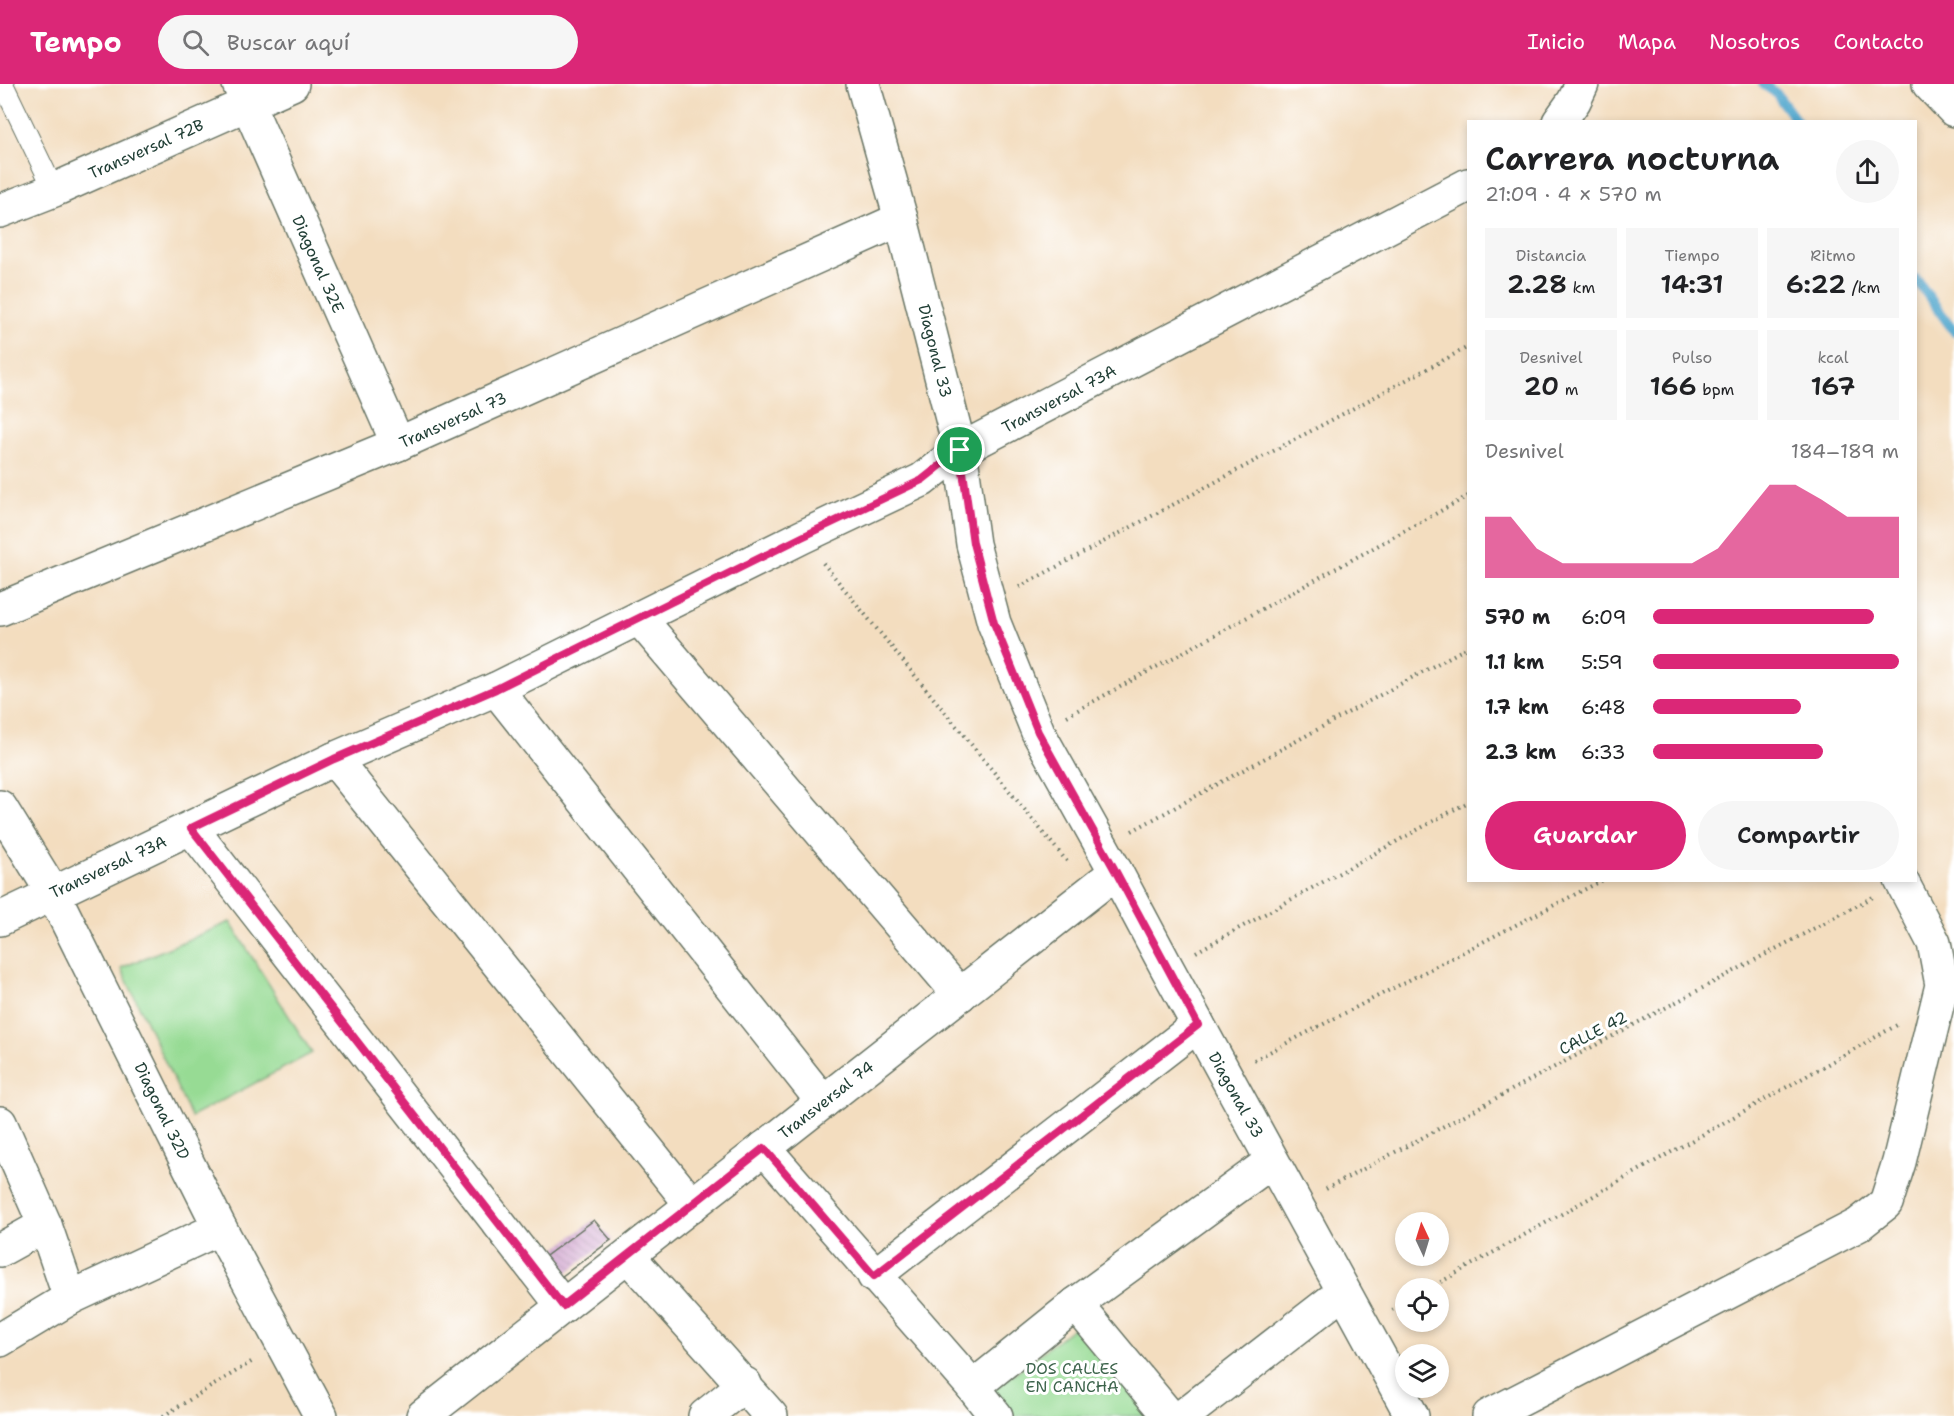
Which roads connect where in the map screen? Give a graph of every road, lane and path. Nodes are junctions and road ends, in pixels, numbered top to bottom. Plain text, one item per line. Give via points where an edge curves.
1 (3, 84) edge
2 (292, 84) edge
3 (863, 84) edge
4 (1582, 84) edge
5 (1929, 84) edge
6 (243, 94) edge
7 (1954, 110) edge
8 (1560, 120) edge
9 (1467, 186) edge
10 (54, 190) junction
11 (0, 211) edge
12 (901, 219) junction
13 (1467, 348) edge
14 (398, 444) junction
15 (960, 450) junction
16 (1467, 497) edge
17 (802, 537) junction
18 (989, 603) junction
19 (0, 609) edge
20 (639, 618) junction
21 (1467, 648) edge
22 (496, 689) junction
23 (1038, 732) junction
24 (334, 759) junction
25 (1467, 803) edge
26 (0, 807) edge
27 (191, 828) junction
28 (1103, 870) junction
29 (1599, 882) edge
30 (1899, 882) edge
31 (1902, 882) edge
32 (53, 893) junction
33 (0, 919) edge
34 (1167, 969) junction
35 (960, 995) junction
36 (1937, 1002) junction
37 (1198, 1025) junction
38 (1226, 1075) junction
39 (823, 1102) junction
40 (0, 1123) edge
41 (764, 1148) junction
42 (1272, 1161) junction
43 (692, 1205) junction
44 (1297, 1206) junction
45 (45, 1226) junction
46 (220, 1228) junction
47 (0, 1250) edge
48 (628, 1256) junction
49 (874, 1276) junction
50 (1448, 1278) edge
51 (1343, 1292) junction
52 (70, 1298) junction
53 (1076, 1304) junction
54 (563, 1306) junction
55 (0, 1340) edge
56 (261, 1356) dead end
57 (745, 1384) junction
58 (973, 1387) junction
59 (163, 1416) edge
60 (321, 1416) edge
61 (423, 1416) edge
62 (705, 1416) edge
63 (771, 1416) edge
64 (996, 1416) edge
65 (1168, 1416) edge
66 (1183, 1416) edge
67 (1412, 1416) edge
68 (1490, 1416) edge

1 - 10 lane
2 - 6 street, Transversal 72B
3 - 12 street, Diagonal 33
4 - 8 street
5 - 7 street
6 - 10 street, Transversal 72B
6 - 14 street, Diagonal 32E
9 - 15 street, Transversal 73A
10 - 11 street, Transversal 72B
12 - 14 street, Transversal 73
12 - 15 street, Diagonal 33
13 - 18 path
14 - 19 street, Transversal 73
15 - 17 street, Transversal 73A via 922,480
15 - 18 street, Diagonal 33 via 973,543
16 - 23 path
17 - 20 street, Transversal 73A
17 - 28 path
18 - 23 street, Diagonal 33
20 - 22 street, Transversal 73A
20 - 35 street
21 - 28 path
22 - 24 street, Transversal 73A
22 - 39 street
23 - 28 street, Diagonal 33
24 - 27 street, Transversal 73A
24 - 43 street
25 - 34 path
26 - 32 street, Diagonal 32D
27 - 32 street, Transversal 73A
27 - 54 street
28 - 34 street, Diagonal 33
28 - 35 street, Transversal 74
29 - 38 path
30 - 44 path, CALLE 42
31 - 36 street via 1934,943 1942,985
32 - 33 street, Transversal 73A
32 - 46 street, Diagonal 32D
34 - 37 street, Diagonal 33
35 - 39 street, Transversal 74
36 - 50 path
36 - 68 street via 1886,1203 1858,1226
37 - 38 street, Diagonal 33
37 - 49 street
38 - 42 street, Diagonal 33
39 - 41 street, Transversal 74
40 - 45 street
41 - 43 street, Transversal 74
41 - 49 street
42 - 44 street, Diagonal 33
42 - 53 street
43 - 48 street, Transversal 74
44 - 51 street, Diagonal 33
45 - 47 street
45 - 52 street
46 - 52 street
46 - 60 street, Diagonal 32D
48 - 54 street, Transversal 74
48 - 57 street
49 - 58 street
51 - 66 street
51 - 67 street, Diagonal 33
52 - 55 street
53 - 58 street
53 - 65 street
54 - 61 street, Transversal 74
56 - 59 path
57 - 62 street
57 - 63 street
58 - 64 street

